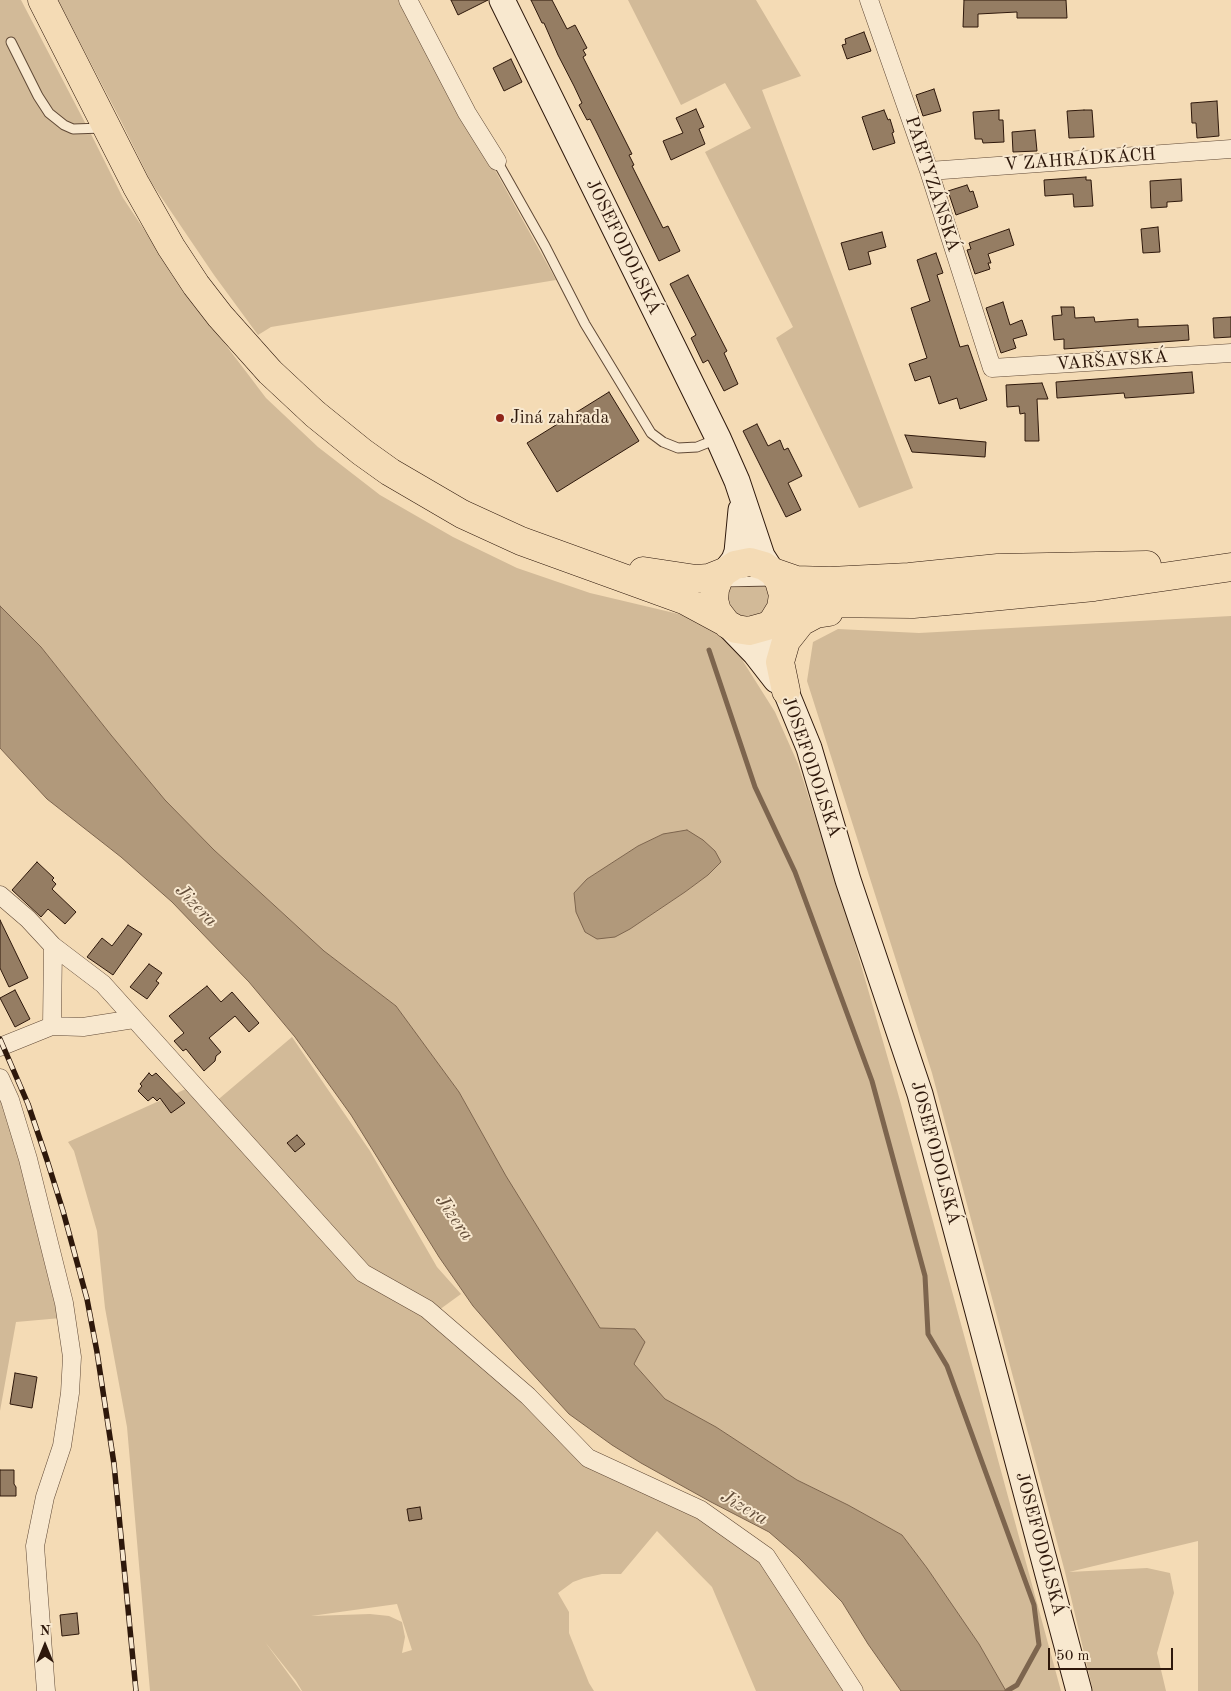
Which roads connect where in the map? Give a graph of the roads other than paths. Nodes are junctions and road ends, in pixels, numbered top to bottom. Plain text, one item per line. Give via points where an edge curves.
1 (42, 0) edge
2 (408, 0) edge
3 (502, 0) edge
4 (869, 0) edge
5 (11, 42) dead end
6 (107, 128) junction
7 (1231, 150) edge
8 (496, 161) joint
9 (929, 171) junction
10 (1231, 353) edge
11 (992, 368) joint
12 (718, 438) junction
13 (742, 495) junction
14 (570, 558) junction
15 (1231, 565) edge
16 (723, 574) junction
17 (774, 574) junction
18 (921, 603) junction
19 (725, 622) junction
20 (772, 622) junction
21 (786, 691) junction
22 (0, 895) edge
23 (53, 946) junction
24 (134, 1019) junction
25 (52, 1026) junction
26 (0, 1047) edge
27 (0, 1078) edge
28 (46, 1691) edge
29 (854, 1691) edge
30 (1079, 1691) edge

1 - 6 main road
2 - 8 street
3 - 12 main road, JOSEFODOLSKÁ
4 - 9 street, PARTYZÁNSKÁ
5 - 6 lane via 49,113 73,129
6 - 14 main road via 152,214 196,285 245,344 295,396 362,452 434,499 506,534
7 - 9 street, V ZAHRÁDKÁCH
8 - 12 lane via 585,324 651,433 678,448 697,447
9 - 11 street, PARTYZÁNSKÁ
10 - 11 street, VARŠAVSKÁ
12 - 13 main road, JOSEFODOLSKÁ
13 - 16 main road, JOSEFODOLSKÁ via 737,552
13 - 17 main road, JOSEFODOLSKÁ via 757,544
14 - 16 main road via 688,579
14 - 19 main road via 684,600
15 - 17 main road via 1041,566 808,581
15 - 18 main road via 1084,588
16 - 17 main road via 740,563 750,562 764,566
16 - 19 main road via 715,589 714,600
17 - 20 main road via 783,594 780,611
18 - 20 main road via 809,603 789,610
18 - 21 main road via 827,612 801,622 786,641 781,656
19 - 20 main road via 736,629 749,631 761,629
19 - 21 main road
20 - 21 main road, JOSEFODOLSKÁ via 770,645
21 - 30 main road, JOSEFODOLSKÁ via 808,748 848,880 920,1094
22 - 23 street
23 - 24 street via 103,984
23 - 25 street
24 - 25 street via 83,1027
24 - 29 street via 363,1273 426,1309 528,1396 588,1458 701,1510 766,1556
25 - 26 street
27 - 28 street via 28,1159 64,1303 72,1357 62,1446 45,1497 35,1546

